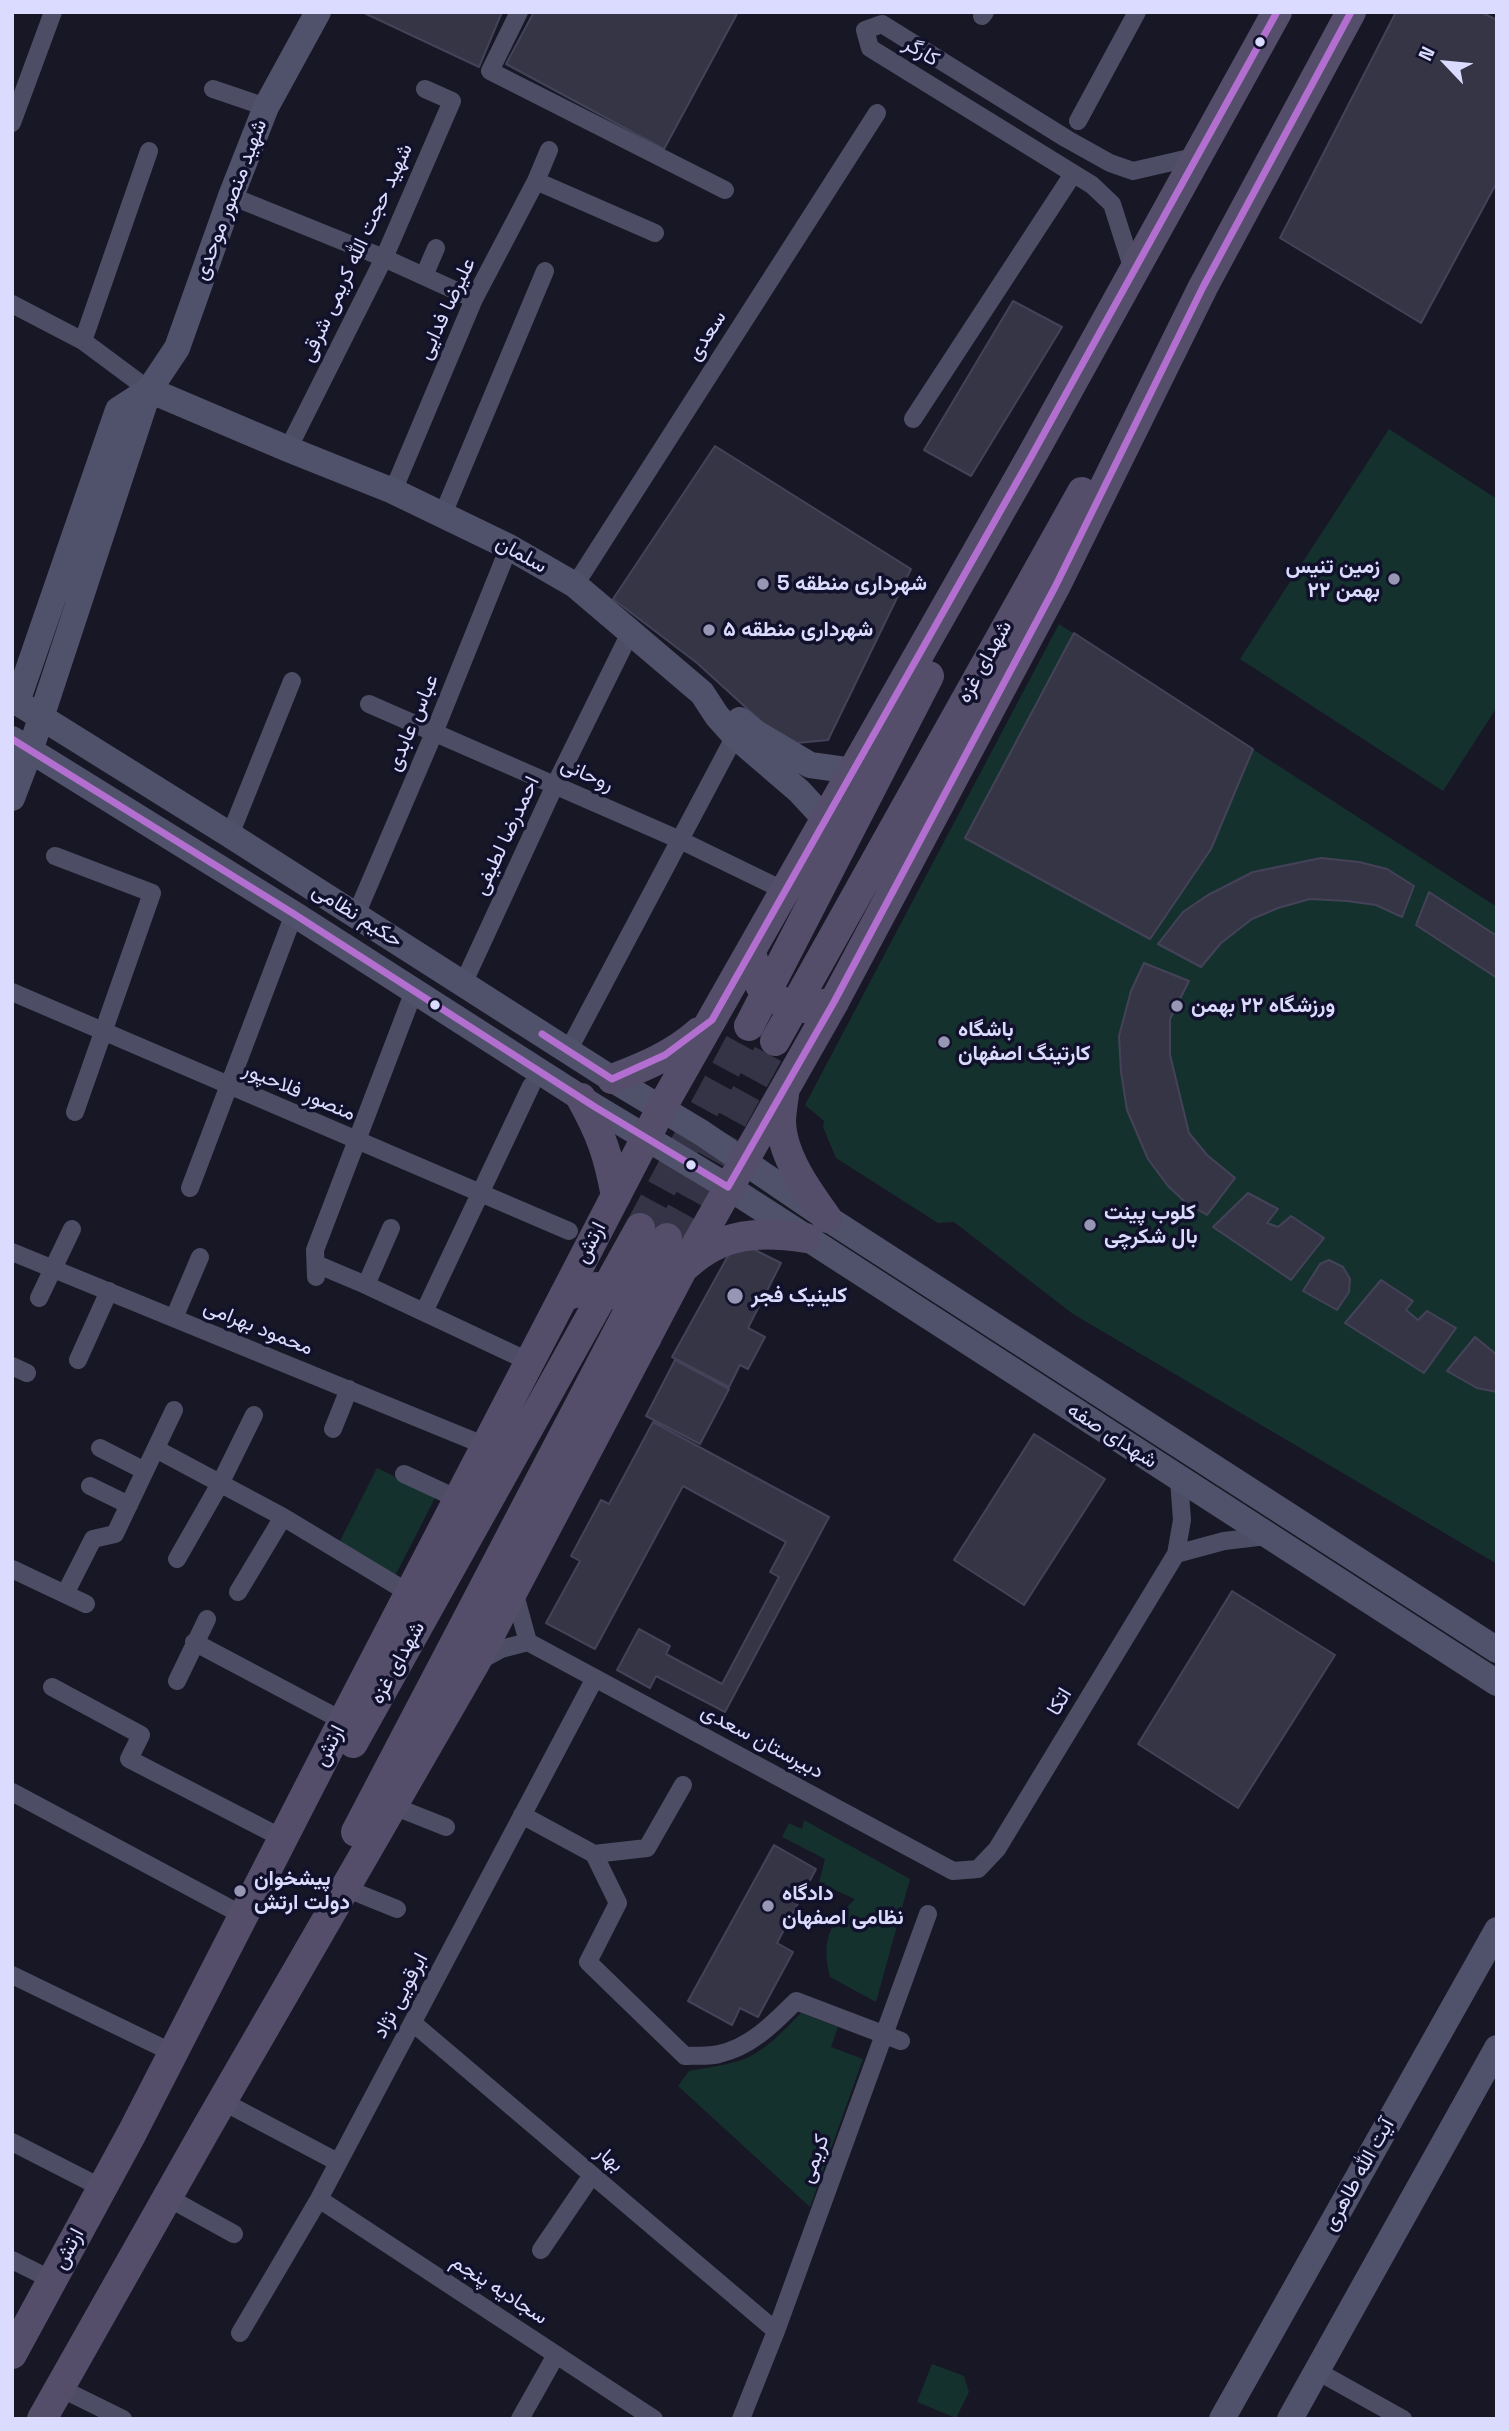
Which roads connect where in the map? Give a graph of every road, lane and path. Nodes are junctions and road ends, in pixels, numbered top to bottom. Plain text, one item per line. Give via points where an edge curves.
1 (52, 12) edge
2 (318, 12) edge
3 (519, 12) edge
4 (1137, 12) edge
5 (1277, 12) edge
6 (1351, 12) edge
7 (213, 89) dead end
8 (425, 89) dead end
9 (266, 107) junction
10 (877, 113) dead end
11 (1078, 121) dead end
12 (12, 123) edge
13 (549, 149) dead end
14 (149, 151) dead end
15 (1199, 156) junction
16 (1073, 174) junction
17 (536, 181) junction
18 (725, 190) dead end
19 (230, 196) junction
20 (655, 233) dead end
21 (436, 248) dead end
22 (384, 258) junction
23 (545, 271) dead end
24 (1134, 273) junction
25 (424, 276) junction
26 (1203, 287) junction
27 (474, 299) junction
28 (12, 304) edge
29 (83, 341) junction
30 (149, 390) junction
31 (913, 419) dead end
32 (288, 449) junction
33 (393, 491) junction
34 (443, 514) junction
35 (509, 547) junction
36 (575, 585) junction
37 (630, 633) junction
38 (292, 681) dead end
39 (702, 693) junction
40 (14, 701) edge
41 (369, 704) dead end
42 (40, 716) junction
43 (434, 733) junction
44 (735, 736) junction
45 (21, 745) edge
46 (810, 765) junction
47 (853, 771) junction
48 (555, 785) junction
49 (799, 791) junction
50 (12, 798) edge
51 (825, 819) junction
52 (230, 835) junction
53 (680, 840) junction
54 (55, 856) dead end
55 (785, 891) junction
56 (294, 914) junction
57 (356, 915) junction
58 (751, 952) junction
59 (463, 984) junction
60 (414, 991) junction
61 (12, 992) edge
62 (834, 1002) junction
63 (712, 1020) junction
64 (749, 1026) tunnel mouth
65 (103, 1032) junction
66 (775, 1041) tunnel mouth
67 (568, 1051) junction
68 (535, 1078) junction
69 (229, 1086) junction
70 (784, 1093) junction
71 (637, 1094) junction
72 (581, 1098) junction
73 (75, 1112) dead end
74 (618, 1121) junction
75 (646, 1137) junction
76 (357, 1141) junction
77 (743, 1160) junction
78 (728, 1187) junction
79 (190, 1188) dead end
80 (480, 1194) junction
81 (616, 1196) junction
82 (391, 1228) dead end
83 (816, 1228) junction
84 (72, 1229) dead end
85 (569, 1231) dead end
86 (12, 1252) edge
87 (200, 1256) dead end
88 (53, 1268) junction
89 (682, 1270) junction
90 (366, 1285) junction
91 (108, 1291) junction
92 (564, 1296) junction
93 (39, 1298) dead end
94 (424, 1312) junction
95 (174, 1318) junction
96 (646, 1339) junction
97 (78, 1360) dead end
98 (530, 1362) junction
99 (349, 1390) junction
100 (174, 1410) dead end
101 (254, 1415) dead end
102 (333, 1429) dead end
103 (486, 1446) junction
104 (100, 1448) dead end
105 (156, 1449) junction
106 (145, 1471) junction
107 (404, 1474) dead end
108 (1179, 1479) junction
109 (221, 1482) junction
110 (90, 1486) dead end
111 (458, 1499) junction
112 (129, 1505) junction
113 (283, 1517) junction
114 (1267, 1536) junction
115 (1176, 1554) junction
116 (177, 1559) dead end
117 (12, 1569) edge
118 (514, 1590) junction
119 (238, 1592) dead end
120 (409, 1593) junction
121 (65, 1594) junction
122 (86, 1604) dead end
123 (207, 1619) dead end
124 (194, 1642) junction
125 (528, 1642) junction
126 (1497, 1650) edge
127 (475, 1663) junction
128 (595, 1678) junction
129 (177, 1681) dead end
130 (1497, 1683) edge
131 (52, 1687) dead end
132 (343, 1721) junction
133 (682, 1785) dead end
134 (12, 1792) edge
135 (393, 1806) junction
136 (522, 1815) junction
137 (446, 1827) dead end
138 (284, 1839) junction
139 (594, 1854) junction
140 (978, 1869) joint
141 (345, 1888) junction
142 (397, 1909) dead end
143 (928, 1913) dead end
144 (244, 1916) junction
145 (1497, 1930) edge
146 (12, 1975) edge
147 (412, 2023) junction
148 (893, 2037) junction
149 (1497, 2048) edge
150 (173, 2053) junction
151 (222, 2101) junction
152 (206, 2129) junction
153 (132, 2133) junction
154 (12, 2142) edge
155 (337, 2164) junction
156 (592, 2175) junction
157 (102, 2188) junction
158 (167, 2197) junction
159 (319, 2199) junction
160 (234, 2234) dead end
161 (541, 2250) dead end
162 (12, 2260) edge
163 (52, 2280) junction
164 (776, 2331) junction
165 (240, 2333) dead end
166 (12, 2354) edge
167 (556, 2355) junction
168 (1317, 2371) junction
169 (60, 2388) junction
170 (113, 2417) edge
171 (42, 2419) edge
172 (520, 2419) edge
173 (654, 2419) edge
174 (741, 2419) edge
175 (1222, 2419) edge
176 (1290, 2419) edge
177 (1403, 2419) edge

1 - 12 street
2 - 9 main road, شهید منصور موحدی
3 - 18 street via 490,71
4 - 11 street
5 - 15 main road
6 - 26 main road
7 - 9 street
8 - 22 street, شهید حجت الله کریمی شرقی via 452,102
9 - 19 main road, شهید منصور موحدی
10 - 36 street, سعدی
13 - 17 street, علیرضا فدایی
14 - 29 street
15 - 16 street, کارگر via 1133,171 1110,163 882,24 865,30 870,48
15 - 24 main road
16 - 24 street, کارگر via 1112,204
16 - 31 street
17 - 20 street
17 - 27 street, علیرضا فدایی
19 - 22 street
19 - 30 main road, شهید منصور موحدی via 177,348
21 - 25 street
22 - 25 street
22 - 32 street, شهید حجت الله کریمی شرقی
23 - 34 street
24 - 47 main road, ارتش
24 - 64 main road, شهدای غزه
25 - 27 street
26 - 62 main road via 1055,587
26 - 66 main road, شهدای غزه via 1048,548
27 - 33 street, علیرضا فدایی
28 - 29 street
29 - 30 street
30 - 32 main road, سلمان
30 - 40 main road, شهید منصور موحدی via 118,410
30 - 42 main road, شهید منصور موحدی
32 - 33 main road, سلمان
33 - 34 main road, سلمان
34 - 35 main road, سلمان
35 - 36 main road, سلمان
35 - 43 street, عباس عابدی
36 - 37 main road, سلمان
37 - 39 main road, سلمان
37 - 48 street, احمدرضا لطیفی
38 - 52 street
39 - 44 main road, سلمان
39 - 46 main road
40 - 42 main road, حکیم نظامی
41 - 43 street, روحانی
42 - 45 main road, شهید منصور موحدی
42 - 52 main road, حکیم نظامی
43 - 48 street, روحانی
43 - 57 street, عباس عابدی
44 - 49 main road, سلمان
44 - 53 street
45 - 50 main road, شهید منصور موحدی
45 - 56 main road, حکیم نظامی
46 - 47 main road
46 - 49 main road via 824,783 812,794
47 - 51 main road, ارتش
48 - 53 street, روحانی
48 - 59 street, احمدرضا لطیفی
49 - 51 main road, سلمان
51 - 55 main road, ارتش
52 - 57 main road, حکیم نظامی
53 - 55 street, روحانی
53 - 67 street
54 - 65 street via 152,893
55 - 58 main road, ارتش
56 - 60 main road, حکیم نظامی
56 - 69 street
57 - 59 main road, حکیم نظامی
58 - 62 main road, bridge via 760,985 780,1001 804,1008
58 - 63 main road, ارتش
59 - 67 main road, حکیم نظامی
60 - 68 main road, حکیم نظامی
60 - 76 street
61 - 65 street, منصور فلاحپور
62 - 70 main road
63 - 71 main road, ارتش
63 - 71 main road via 649,1066
65 - 69 street, منصور فلاحپور
65 - 73 street
67 - 71 main road, حکیم نظامی
68 - 72 main road, حکیم نظامی
68 - 80 street
69 - 76 street, منصور فلاحپور
69 - 79 street
70 - 77 main road
70 - 83 main road via 781,1125
71 - 74 main road via 643,1108 640,1116 634,1121
71 - 75 main road, ارتش
71 - 77 main road, حکیم نظامی
72 - 74 main road, حکیم نظامی
72 - 81 main road via 608,1154
74 - 75 main road, حکیم نظامی
75 - 78 main road, حکیم نظامی
75 - 81 main road, ارتش
76 - 80 street, منصور فلاحپور
76 - 90 street via 315,1250 316,1271
77 - 78 main road
77 - 83 main road, شهدای صفه
78 - 83 main road, شهدای صفه
78 - 89 main road
80 - 85 street, منصور فلاحپور
80 - 94 street
81 - 92 main road, ارتش
82 - 90 street
83 - 89 main road via 726,1240 703,1250
83 - 108 main road, شهدای صفه
83 - 126 main road, شهدای صفه
84 - 88 street
86 - 88 street, محمود بهرامی
87 - 95 street
88 - 91 street, محمود بهرامی
88 - 93 street
89 - 96 main road
90 - 94 street
91 - 95 street, محمود بهرامی
91 - 97 street
92 - 96 main road, bridge via 596,1287 620,1296 638,1311
92 - 98 main road, ارتش
94 - 98 street
95 - 99 street, محمود بهرامی
96 - 118 main road
98 - 103 main road, ارتش
99 - 102 street
99 - 103 street, محمود بهرامی
100 - 105 street
101 - 109 street
103 - 111 main road, ارتش
104 - 106 street
105 - 106 street
105 - 109 street
106 - 112 street
107 - 111 street
108 - 114 main road, شهدای صفه
108 - 115 street via 1182,1520
109 - 113 street
109 - 116 street
110 - 112 street
111 - 120 main road, ارتش
112 - 121 street via 115,1534 93,1539
113 - 119 street
113 - 120 street
114 - 115 street
114 - 130 main road, شهدای صفه
115 - 140 street, اتکا via 997,1849
117 - 121 street
118 - 125 street
118 - 127 main road
120 - 132 main road, ارتش
121 - 122 street
123 - 124 street
124 - 129 street
124 - 132 street
125 - 127 street
125 - 128 street, دبیرستان سعدی
127 - 135 main road
128 - 136 street, ابرقویی نژاد
128 - 140 street, دبیرستان سعدی via 953,1871
131 - 138 street via 141,1735 129,1759
132 - 138 main road, ارتش
133 - 139 street via 647,1848
134 - 144 street
135 - 137 street
135 - 141 main road
136 - 139 street
136 - 147 street, ابرقویی نژاد
138 - 144 main road, ارتش
139 - 148 street via 618,1903 588,1962 685,2056 718,2054 743,2046 774,2024 796,2000
141 - 142 street
141 - 151 main road
143 - 148 street, کریمی
144 - 150 main road, ارتش
145 - 175 main road, آیت الله طاهری
146 - 150 street
147 - 155 street, ابرقویی نژاد
147 - 156 street, بهار
148 - 164 street, کریمی
149 - 168 main road
150 - 153 main road, ارتش
151 - 152 main road
151 - 155 street
152 - 153 main road, شهدای غزه via 653,1233
152 - 158 main road
153 - 157 main road, ارتش
154 - 157 street
155 - 159 street, ابرقویی نژاد
156 - 161 street
156 - 164 street, بهار
157 - 163 main road, ارتش
158 - 160 street
158 - 169 main road
159 - 165 street, ابرقویی نژاد
159 - 167 street, سجادیه پنجم
162 - 163 street
163 - 166 main road, ارتش
164 - 174 street, کریمی
167 - 172 street
167 - 173 street, سجادیه پنجم
168 - 176 main road
168 - 177 street
169 - 170 street
169 - 171 main road

